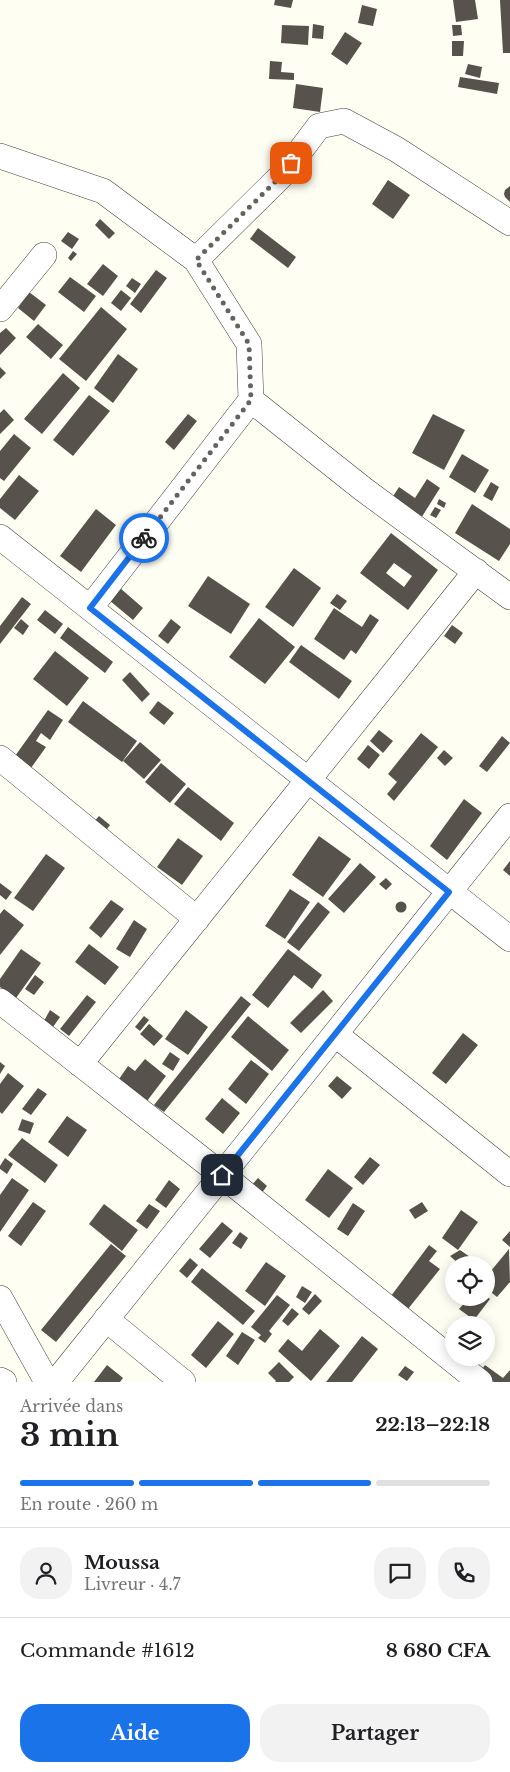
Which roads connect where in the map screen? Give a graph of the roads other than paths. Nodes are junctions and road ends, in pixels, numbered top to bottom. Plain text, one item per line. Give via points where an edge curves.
1 (0, 156) edge
2 (510, 223) edge
3 (44, 255) dead end
4 (196, 260) junction
5 (0, 309) edge
6 (251, 400) junction
7 (0, 537) edge
8 (476, 571) junction
9 (510, 597) edge
10 (90, 608) junction
11 (0, 758) edge
12 (308, 780) junction
13 (510, 816) edge
14 (449, 892) junction
15 (197, 919) junction
16 (510, 940) edge
17 (0, 1001) edge
18 (335, 1034) junction
19 (80, 1064) junction
20 (510, 1174) edge
21 (222, 1175) junction
22 (0, 1298) edge
23 (106, 1319) junction
24 (0, 1380) edge
25 (4, 1382) edge
26 (48, 1382) edge
27 (56, 1382) edge
28 (183, 1382) edge
29 (480, 1382) edge

1 - 4 street via 102,191
2 - 4 street via 396,149 344,121 319,126 282,175
3 - 5 street
4 - 6 street via 249,344
6 - 8 street via 363,489
6 - 10 street
7 - 10 street
8 - 9 street
8 - 12 street
10 - 12 street
11 - 15 street
12 - 14 street
12 - 15 street
13 - 14 street
14 - 16 street
14 - 18 street
15 - 19 street
17 - 19 street
18 - 20 street
18 - 21 street
19 - 21 street
21 - 23 street
21 - 29 street
22 - 26 street
23 - 27 street
23 - 28 street
24 - 25 street

